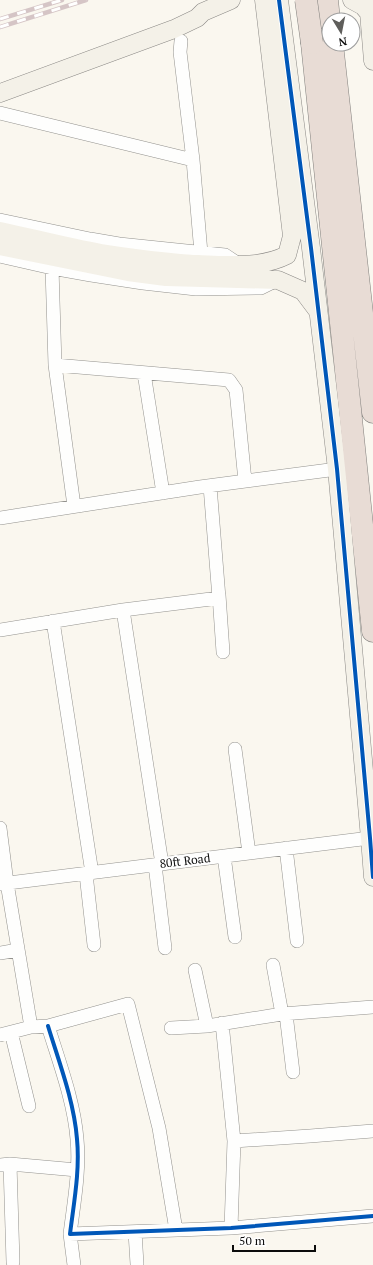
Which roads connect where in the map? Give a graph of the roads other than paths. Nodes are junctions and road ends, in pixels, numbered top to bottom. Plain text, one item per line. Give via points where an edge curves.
1 (231, 0) edge
2 (243, 0) edge
3 (306, 0) edge
4 (317, 0) edge
5 (327, 0) edge
6 (352, 0) edge
7 (272, 4) edge
8 (368, 6) edge
9 (328, 12) edge
10 (197, 18) junction
11 (321, 40) edge
12 (181, 41) dead end
13 (323, 52) edge
14 (323, 52) edge
15 (373, 61) edge
16 (0, 93) edge
17 (0, 113) edge
18 (193, 160) junction
19 (0, 220) edge
20 (0, 231) edge
21 (0, 246) edge
22 (202, 253) junction
23 (0, 256) edge
24 (240, 265) junction
25 (52, 268) junction
26 (164, 269) junction
27 (278, 280) junction
28 (319, 312) junction
29 (55, 365) junction
30 (144, 373) junction
31 (373, 412) edge
32 (337, 469) junction
33 (244, 481) junction
34 (210, 486) junction
35 (163, 493) junction
36 (74, 506) junction
37 (0, 518) edge
38 (218, 596) junction
39 (123, 610) junction
40 (53, 621) junction
41 (0, 630) edge
42 (373, 631) edge
43 (223, 652) dead end
44 (235, 749) dead end
45 (0, 828) edge
46 (370, 838) junction
47 (286, 848) junction
48 (249, 853) junction
49 (224, 856) junction
50 (159, 865) junction
51 (89, 873) junction
52 (373, 877) edge
53 (4, 884) edge
54 (235, 936) dead end
55 (297, 941) dead end
56 (94, 945) dead end
57 (165, 948) dead end
58 (18, 950) junction
59 (0, 953) edge
60 (273, 965) dead end
61 (195, 970) dead end
62 (373, 1006) edge
63 (284, 1014) junction
64 (222, 1023) junction
65 (48, 1026) junction
66 (207, 1026) junction
67 (31, 1027) junction
68 (171, 1028) dead end
69 (5, 1033) edge
70 (293, 1072) dead end
71 (29, 1106) dead end
72 (373, 1131) edge
73 (234, 1140) junction
74 (5, 1164) edge
75 (77, 1170) junction
76 (373, 1216) edge
77 (231, 1228) junction
78 (176, 1230) junction
79 (135, 1232) junction
80 (70, 1234) junction
81 (13, 1262) dead end
82 (137, 1264) edge
83 (74, 1265) edge

1 - 10 street via 202,12
2 - 10 street via 240,4 205,19
3 - 11 highway, bridge
4 - 7 street
5 - 9 highway
6 - 8 street
7 - 24 street via 292,236 287,255 280,259
7 - 28 street
8 - 15 street
10 - 16 street via 174,29
12 - 18 street via 180,52
13 - 31 highway
14 - 42 highway
17 - 18 street
18 - 22 street
19 - 22 street via 119,244
20 - 26 street
21 - 26 street via 128,272
22 - 24 street via 225,255
23 - 25 street
24 - 26 street via 198,264
25 - 27 street via 196,289 261,288
25 - 29 street
26 - 27 street
27 - 28 street via 303,291
28 - 32 street
29 - 30 street
29 - 36 street
30 - 33 street via 229,380 236,390
30 - 35 street
32 - 33 street
32 - 46 street
33 - 34 street
34 - 35 street
34 - 38 street
35 - 36 street
36 - 37 street
38 - 39 street via 219,598
38 - 43 street
39 - 40 street
39 - 50 street
40 - 41 street
40 - 51 street
44 - 48 street
45 - 53 street
46 - 47 street, 80ft Road
46 - 52 street
47 - 48 street, 80ft Road
47 - 55 street
48 - 49 street, 80ft Road
49 - 50 street, 80ft Road
49 - 54 street
50 - 51 street, 80ft Road
50 - 57 street
51 - 53 street, 80ft Road
51 - 56 street
53 - 58 street
58 - 59 street
58 - 67 street
60 - 63 street
61 - 66 street
62 - 63 street
63 - 64 street
63 - 70 street
64 - 66 street
64 - 73 street
65 - 67 street
65 - 75 street via 70,1099 77,1139
65 - 78 street via 128,1004 160,1128
66 - 68 street
67 - 69 street
69 - 71 street
72 - 73 street
73 - 77 street
74 - 75 street
74 - 81 street
75 - 80 street
76 - 77 street
77 - 78 street
78 - 79 street
79 - 80 street
79 - 82 street
80 - 83 street

